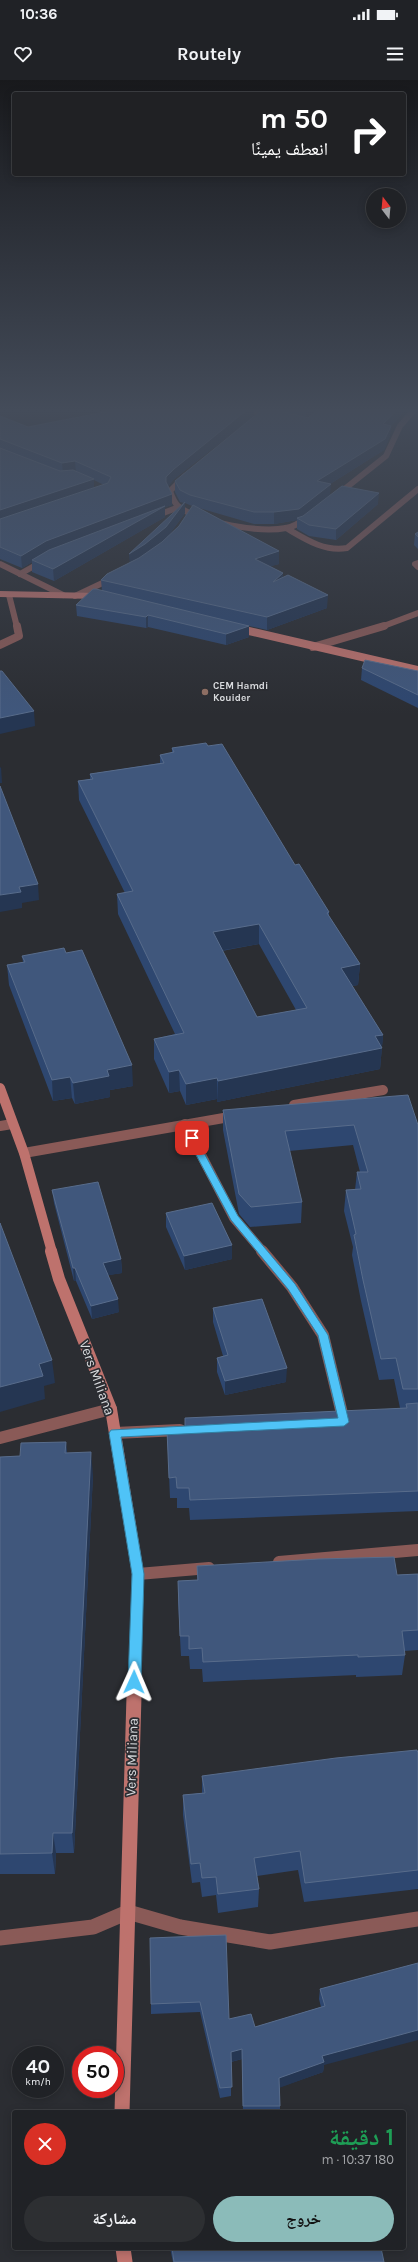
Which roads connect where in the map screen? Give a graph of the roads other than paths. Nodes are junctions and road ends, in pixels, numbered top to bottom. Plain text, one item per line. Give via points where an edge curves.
1 (169, 511) edge
2 (188, 511) edge
3 (392, 511) edge
4 (191, 512) junction
5 (311, 515) edge
6 (143, 521) edge
7 (184, 522) edge
8 (286, 528) junction
9 (48, 557) edge
10 (418, 563) edge
11 (0, 564) edge
12 (418, 567) edge
13 (20, 574) junction
14 (118, 575) edge
15 (0, 594) edge
16 (9, 595) junction
17 (63, 595) junction
18 (75, 596) junction
19 (103, 597) edge
20 (418, 613) edge
21 (228, 626) edge
22 (0, 645) edge
23 (313, 647) junction
24 (418, 670) edge
25 (0, 1088) edge
26 (383, 1090) dead end
27 (284, 1107) edge
28 (246, 1114) edge
29 (185, 1124) junction
30 (6, 1125) edge
31 (24, 1153) junction
32 (111, 1409) junction
33 (359, 1421) edge
34 (328, 1422) edge
35 (344, 1422) junction
36 (194, 1429) edge
37 (115, 1433) junction
38 (0, 1438) edge
39 (418, 1550) edge
40 (270, 1563) edge
41 (223, 1567) edge
42 (138, 1574) junction
43 (128, 1912) junction
44 (418, 1919) edge
45 (0, 1938) edge
46 (122, 2110) edge
47 (123, 2250) edge
48 (125, 2262) edge

1 - 6 street
2 - 4 street
3 - 8 street via 347,548 338,550 326,549
4 - 7 street
4 - 8 street via 212,520 245,527
5 - 8 street via 300,524
9 - 13 street
10 - 12 street via 415,564
11 - 13 street
13 - 17 street
14 - 18 street
15 - 16 main road
16 - 17 main road
16 - 22 street via 19,636
17 - 18 main road
18 - 19 main road
20 - 23 street
21 - 23 main road
23 - 24 main road
25 - 30 main road, Vers Miliana
26 - 27 street
28 - 29 street
29 - 31 street
29 - 35 street via 234,1218 292,1287 323,1335
30 - 31 main road, Vers Miliana
31 - 32 main road, Vers Miliana via 59,1279
32 - 37 main road, Vers Miliana
32 - 38 street
33 - 35 street
34 - 35 street
36 - 37 street
37 - 42 main road, Vers Miliana
39 - 40 street
41 - 42 street
42 - 43 main road, Vers Miliana
43 - 44 street via 180,1927 270,1942
43 - 45 street via 93,1927
43 - 46 main road, Vers Miliana
47 - 48 main road

